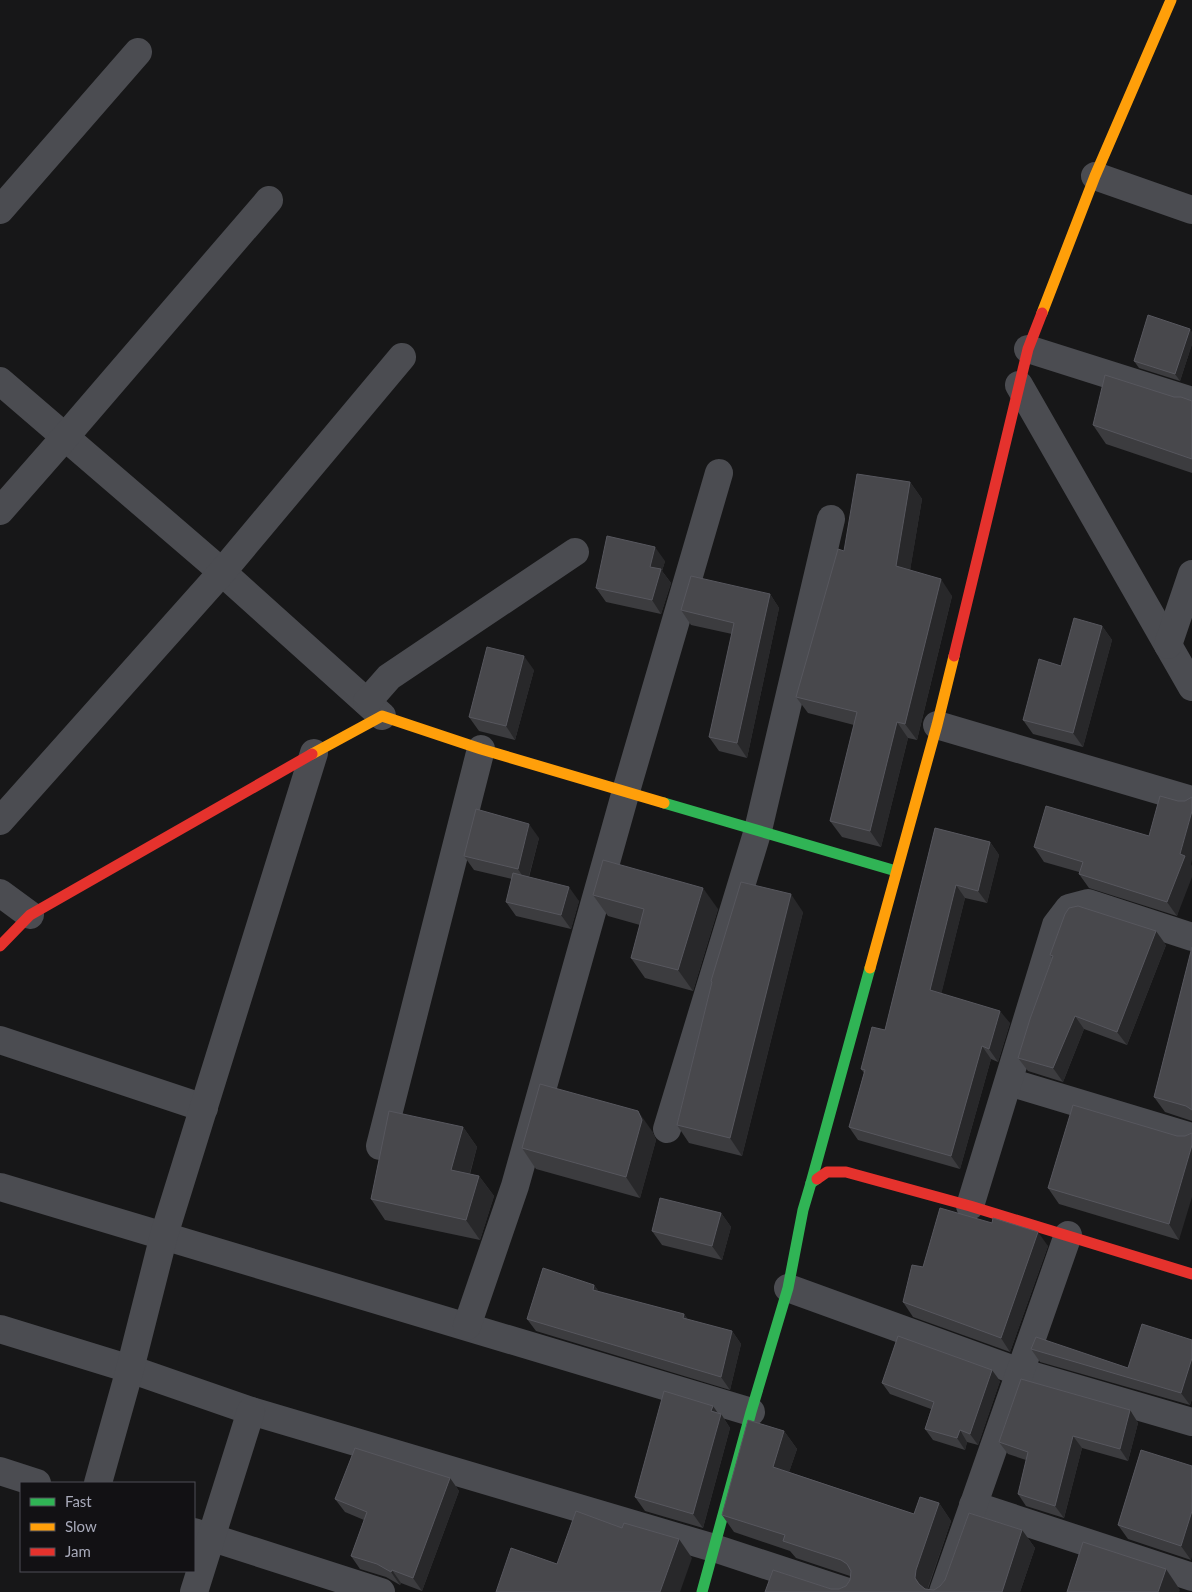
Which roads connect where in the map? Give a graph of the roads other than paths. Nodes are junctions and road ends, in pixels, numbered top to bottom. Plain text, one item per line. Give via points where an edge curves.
1 (1171, 0) edge
2 (138, 52) dead end
3 (1095, 176) junction
4 (269, 200) dead end
5 (0, 210) edge
6 (1192, 210) edge
7 (1028, 349) junction
8 (402, 357) dead end
9 (0, 381) edge
10 (1019, 386) junction
11 (1192, 401) edge
12 (65, 437) junction
13 (718, 473) dead end
14 (0, 510) edge
15 (831, 519) dead end
16 (575, 552) dead end
17 (222, 572) junction
18 (1192, 574) edge
19 (1168, 645) junction
20 (1192, 687) edge
21 (375, 709) junction
22 (937, 725) junction
23 (481, 749) junction
24 (314, 753) junction
25 (626, 791) junction
26 (1192, 800) edge
27 (0, 821) edge
28 (758, 830) junction
29 (896, 871) junction
30 (0, 894) edge
31 (30, 915) junction
32 (1192, 937) edge
33 (0, 946) edge
34 (0, 1040) edge
35 (1009, 1082) junction
36 (204, 1108) junction
37 (667, 1129) dead end
38 (1192, 1137) edge
39 (380, 1146) edge
40 (811, 1183) junction
41 (0, 1187) edge
42 (970, 1206) junction
43 (164, 1235) junction
44 (1068, 1235) junction
45 (1192, 1274) edge
46 (788, 1288) junction
47 (467, 1326) junction
48 (0, 1329) edge
49 (130, 1369) junction
50 (1020, 1372) junction
51 (251, 1411) junction
52 (751, 1412) junction
53 (1192, 1422) edge
54 (0, 1471) edge
55 (35, 1482) edge
56 (98, 1482) edge
57 (973, 1505) junction
58 (202, 1535) edge
59 (714, 1548) junction
60 (1192, 1577) edge
61 (194, 1592) edge
62 (380, 1592) edge
63 (702, 1592) edge
64 (848, 1592) edge
65 (942, 1592) edge

1 - 3 street
2 - 5 street
3 - 6 street
3 - 7 street
4 - 12 street
7 - 10 street
7 - 11 street
8 - 17 street
9 - 12 street
10 - 19 street
10 - 22 street
12 - 14 street
12 - 17 street
13 - 25 street
15 - 28 street
16 - 21 street via 389,677
17 - 21 street
17 - 27 street
18 - 19 street
19 - 20 street
21 - 23 street
21 - 24 street
22 - 26 street
22 - 29 street
23 - 25 street
23 - 39 street
24 - 31 street
24 - 36 street
25 - 28 street
25 - 47 street via 515,1186
28 - 29 street
28 - 37 street
29 - 40 street
30 - 31 street
31 - 33 street
32 - 35 street via 1088,904 1069,908 1056,925
34 - 36 street
35 - 38 street
35 - 42 street
36 - 43 street
40 - 42 street via 827,1172 846,1172
40 - 46 street
41 - 43 street
42 - 44 street
43 - 47 street
43 - 49 street
44 - 45 street
44 - 50 street
46 - 50 street
46 - 52 street
47 - 52 street
48 - 49 street
49 - 51 street
49 - 56 street
50 - 53 street
50 - 57 street
51 - 58 street
51 - 59 street
52 - 59 street
54 - 55 street
57 - 60 street
57 - 65 street
58 - 61 street
58 - 62 street
59 - 63 street
59 - 64 street

